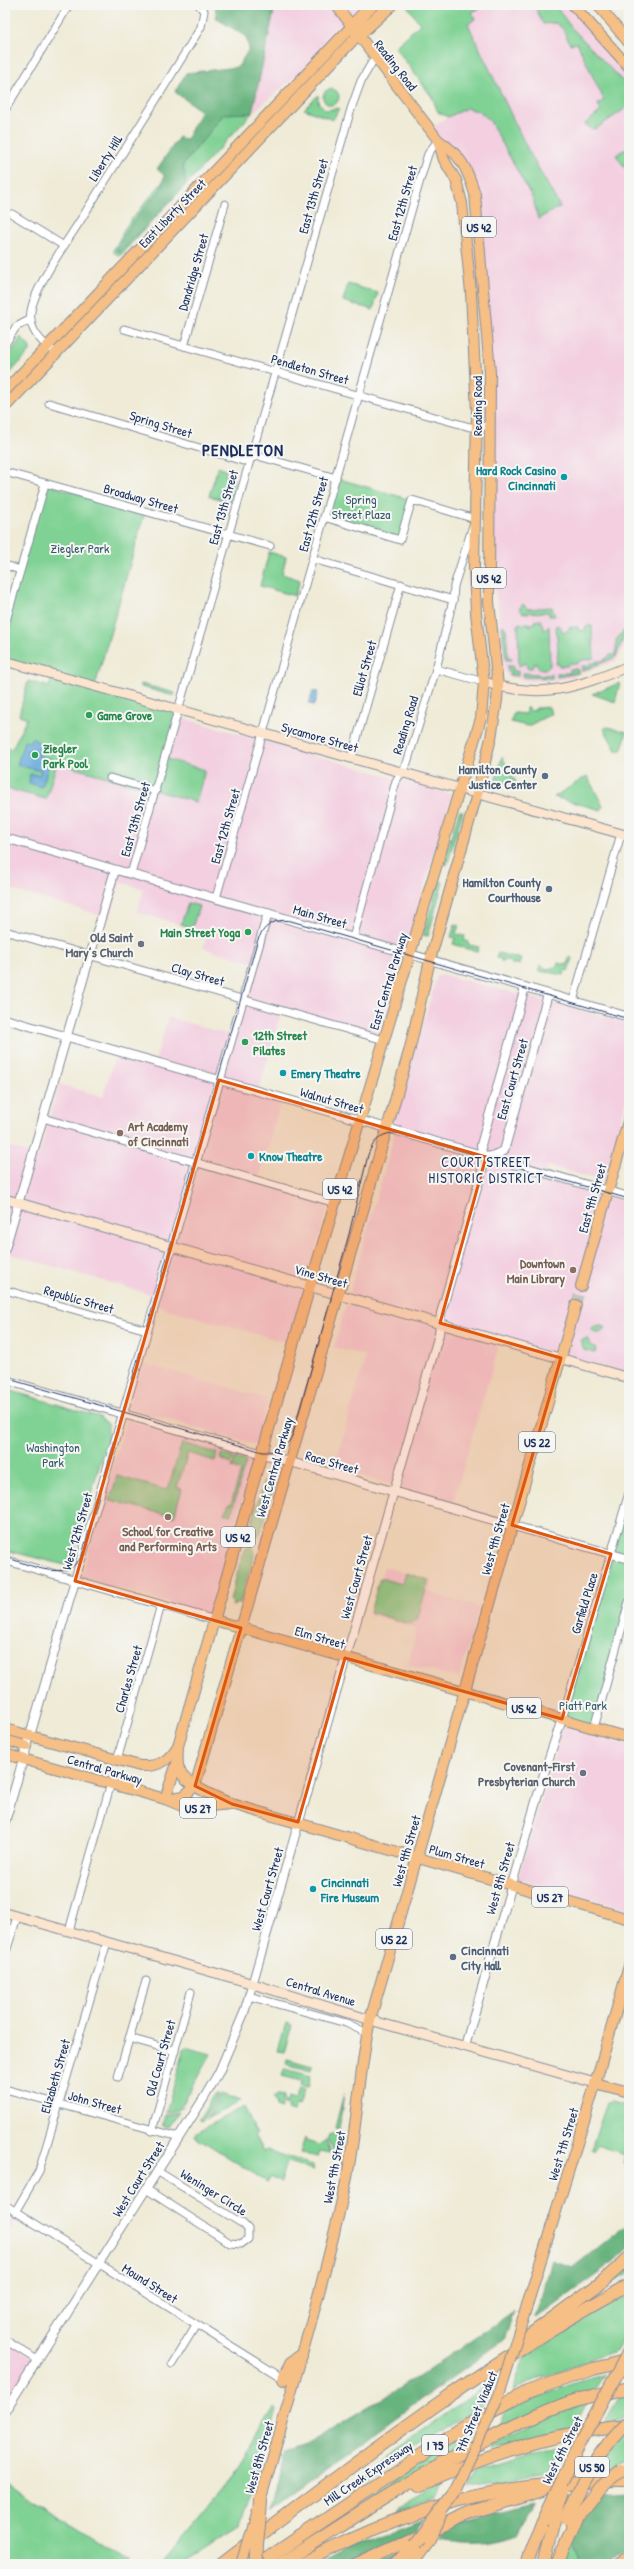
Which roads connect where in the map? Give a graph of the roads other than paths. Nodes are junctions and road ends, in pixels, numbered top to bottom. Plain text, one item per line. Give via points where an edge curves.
1 (69, 5) edge
2 (199, 5) edge
3 (336, 5) edge
4 (372, 5) edge
5 (391, 5) edge
6 (573, 5) edge
7 (598, 5) edge
8 (354, 31) junction
9 (629, 43) edge
10 (374, 59) junction
11 (629, 66) edge
12 (5, 110) edge
13 (438, 140) junction
14 (225, 204) dead end
15 (12, 214) dead end
16 (64, 246) junction
17 (31, 319) junction
18 (124, 329) dead end
19 (5, 342) edge
20 (48, 346) junction
21 (184, 346) junction
22 (56, 353) junction
23 (275, 372) junction
24 (5, 392) edge
25 (359, 396) junction
26 (50, 403) dead end
27 (5, 407) edge
28 (477, 426) junction
29 (490, 426) junction
30 (250, 458) junction
31 (5, 472) edge
32 (336, 478) junction
33 (45, 484) junction
34 (324, 517) junction
35 (475, 519) junction
36 (228, 535) junction
37 (270, 546) dead end
38 (313, 559) junction
39 (5, 565) edge
40 (20, 570) junction
41 (400, 584) junction
42 (453, 600) junction
43 (5, 624) edge
44 (5, 661) edge
45 (629, 666) edge
46 (436, 669) junction
47 (484, 682) junction
48 (498, 686) junction
49 (178, 710) junction
50 (263, 734) junction
51 (351, 759) junction
52 (401, 773) junction
53 (110, 778) dead end
54 (459, 788) junction
55 (156, 791) junction
56 (477, 794) junction
57 (625, 835) edge
58 (5, 838) edge
59 (115, 870) junction
60 (131, 874) junction
61 (216, 898) junction
62 (268, 913) junction
63 (5, 931) edge
64 (353, 938) junction
65 (410, 954) junction
66 (90, 955) junction
67 (430, 960) junction
68 (525, 987) junction
69 (548, 994) junction
70 (243, 1000) junction
71 (573, 1001) junction
72 (629, 1017) edge
73 (5, 1019) edge
74 (66, 1036) junction
75 (384, 1040) junction
76 (219, 1080) junction
77 (43, 1118) junction
78 (629, 1118) edge
79 (360, 1120) junction
80 (387, 1128) junction
81 (486, 1157) junction
82 (195, 1163) junction
83 (608, 1191) junction
84 (629, 1197) edge
85 (5, 1199) edge
86 (18, 1203) junction
87 (335, 1203) junction
88 (171, 1247) junction
89 (5, 1249) edge
90 (310, 1286) junction
91 (581, 1286) tunnel mouth
92 (5, 1290) edge
93 (337, 1294) junction
94 (576, 1305) tunnel mouth
95 (436, 1322) junction
96 (147, 1330) junction
97 (561, 1358) junction
98 (629, 1378) edge
99 (5, 1380) edge
100 (123, 1414) junction
101 (262, 1454) junction
102 (290, 1462) junction
103 (393, 1491) junction
104 (629, 1493) edge
105 (512, 1525) junction
106 (611, 1554) junction
107 (629, 1559) edge
108 (5, 1560) edge
109 (75, 1581) junction
110 (629, 1602) edge
111 (161, 1604) junction
112 (214, 1620) junction
113 (241, 1628) junction
114 (345, 1658) junction
115 (465, 1692) junction
116 (562, 1719) junction
117 (594, 1728) junction
118 (5, 1729) edge
119 (30, 1736) junction
120 (629, 1738) edge
121 (5, 1740) edge
122 (26, 1746) junction
123 (178, 1746) junction
124 (5, 1754) edge
125 (23, 1759) junction
126 (117, 1760) junction
127 (177, 1763) junction
128 (111, 1783) junction
129 (196, 1786) junction
130 (165, 1799) junction
131 (232, 1804) junction
132 (5, 1822) edge
133 (298, 1822) junction
134 (418, 1858) junction
135 (512, 1886) junction
136 (5, 1913) edge
137 (17, 1917) junction
138 (629, 1919) edge
139 (69, 1931) junction
140 (107, 1942) junction
141 (5, 1955) edge
142 (629, 1966) edge
143 (146, 1981) dead end
144 (253, 1985) junction
145 (192, 1992) dead end
146 (249, 1996) junction
147 (370, 2020) junction
148 (367, 2033) junction
149 (129, 2038) junction
150 (465, 2046) junction
151 (175, 2051) junction
152 (118, 2076) dead end
153 (595, 2083) junction
154 (5, 2089) edge
155 (629, 2092) edge
156 (60, 2104) junction
157 (152, 2131) junction
158 (179, 2137) junction
159 (158, 2171) junction
160 (146, 2189) junction
161 (5, 2205) edge
162 (15, 2212) junction
163 (629, 2258) edge
164 (100, 2264) junction
165 (629, 2285) edge
166 (196, 2325) junction
167 (520, 2328) joint
168 (5, 2340) edge
169 (629, 2351) edge
170 (301, 2356) junction
171 (37, 2360) junction
172 (629, 2360) edge
173 (172, 2364) dead end
174 (629, 2367) edge
175 (491, 2368) junction
176 (284, 2379) joint
177 (629, 2388) edge
178 (5, 2412) edge
179 (597, 2413) junction
180 (629, 2421) edge
181 (629, 2426) edge
182 (576, 2451) junction
183 (625, 2468) edge
184 (629, 2481) edge
185 (570, 2484) junction
186 (455, 2491) junction
187 (261, 2498) junction
188 (375, 2506) junction
189 (565, 2520) junction
190 (429, 2540) junction
191 (629, 2556) edge
192 (222, 2564) edge
193 (241, 2564) edge
194 (258, 2564) edge
195 (280, 2564) edge
196 (303, 2564) edge
197 (357, 2564) edge
198 (397, 2564) edge
199 (411, 2564) edge
200 (416, 2564) edge
201 (526, 2564) edge
202 (543, 2564) edge
203 (556, 2564) edge
204 (616, 2564) edge

1 - 12 street
2 - 16 street, Liberty Hill via 204,11 201,27
3 - 8 main road, Reading Road / US 42
4 - 8 highway
5 - 8 highway
6 - 11 main road
7 - 9 main road
8 - 10 main road, Reading Road / US 42
8 - 20 main road, East Liberty Street
8 - 22 main road, East Liberty Street
10 - 13 main road, Reading Road / US 42
10 - 23 street, East 13th Street via 361,81 353,102
13 - 25 street, East 12th Street via 428,154
13 - 28 main road, Reading Road / US 42 via 444,160 456,180 462,203 471,293
13 - 29 main road, Reading Road / US 42 via 455,151 475,194 487,328
14 - 21 street, Dandridge Street
15 - 16 street
16 - 17 street, Liberty Hill via 36,296
17 - 19 street via 16,327
17 - 20 street via 34,331
18 - 21 street, Pendleton Street
20 - 22 street
20 - 24 main road, East Liberty Street
21 - 23 street, Pendleton Street
22 - 27 main road, East Liberty Street
23 - 25 street, Pendleton Street
23 - 30 street, East 13th Street
25 - 28 street, Pendleton Street via 470,427
25 - 32 street, East 12th Street
26 - 30 street, Spring Street via 243,461
28 - 29 street, Pendleton Street
28 - 35 main road, Reading Road / US 42
29 - 48 main road, Reading Road / US 42 via 489,602
30 - 32 street, Spring Street via 258,456
30 - 36 street, East 13th Street
31 - 33 street, Broadway Street
32 - 34 street, East 12th Street
33 - 36 street, Broadway Street
33 - 40 street
34 - 35 street via 400,540 412,500
34 - 38 street, East 12th Street
35 - 42 street, Reading Road via 454,586
35 - 47 main road, Reading Road / US 42 via 476,613
36 - 37 street, Broadway Street
36 - 49 street, East 13th Street
38 - 41 street
38 - 50 street, East 12th Street
39 - 40 street
40 - 43 street
41 - 42 street
41 - 51 street, Elliot Street
42 - 46 street, Reading Road
44 - 49 main road, Sycamore Street
45 - 48 main road via 564,690 528,691
46 - 47 street
46 - 52 street, Reading Road via 407,763
47 - 48 main road
47 - 54 main road, East Central Parkway / US 42 via 481,718
48 - 56 main road, US 42 via 491,738
49 - 50 main road, Sycamore Street
49 - 55 street, East 13th Street
50 - 51 main road, Sycamore Street
50 - 61 street, East 12th Street
51 - 52 main road, Sycamore Street
52 - 54 main road, Sycamore Street
52 - 64 street, Reading Road via 396,781
53 - 55 street
54 - 56 main road, Sycamore Street
54 - 65 main road, East Central Parkway / US 42
55 - 60 street, East 13th Street
56 - 57 main road, Sycamore Street
56 - 67 main road, US 42
57 - 71 street
58 - 59 street, Main Street
59 - 60 street, Main Street
59 - 66 street, East 13th Street
60 - 61 street, Main Street
61 - 62 street, Main Street
62 - 64 street, Main Street
62 - 70 street
63 - 66 street, Clay Street
64 - 65 street, Main Street
65 - 67 street, Main Street
65 - 75 main road, East Central Parkway / US 42
66 - 70 street, Clay Street
66 - 74 street, East 13th Street
67 - 68 street, Main Street
67 - 80 main road, US 42 via 410,1048
68 - 69 street, Main Street
68 - 81 street, East Court Street via 481,1144 482,1153
69 - 71 street, Main Street
69 - 81 street, East Court Street via 504,1151
70 - 75 street, Clay Street
70 - 76 street
71 - 72 street, Main Street
73 - 74 street, Walnut Street
74 - 76 street, Walnut Street
74 - 77 street, East 13th Street
75 - 79 main road, East Central Parkway / US 42
76 - 79 street, Walnut Street
76 - 82 street
77 - 82 street
77 - 86 street, East 13th Street
78 - 83 main road, East 9th Street
79 - 80 street, Walnut Street
79 - 87 main road, East Central Parkway / US 42
80 - 81 street, Walnut Street
80 - 93 main road, US 42
81 - 83 street, Walnut Street
81 - 95 street, East Court Street
82 - 87 street
82 - 88 street
83 - 84 street, Walnut Street
83 - 91 main road, East 9th Street
85 - 86 main road, Vine Street
86 - 88 main road, Vine Street
86 - 89 street, East 13th Street
87 - 90 main road, East Central Parkway / US 42
88 - 90 main road, Vine Street
88 - 96 street, West 12th Street
90 - 93 main road, Vine Street
90 - 101 main road, West Central Parkway / US 42
92 - 96 street, Republic Street
93 - 95 main road, Vine Street
93 - 102 main road, West Central Parkway / US 42
94 - 97 main road, US 22
95 - 97 main road, Vine Street
95 - 103 street, West Court Street via 439,1334
96 - 100 street, West 12th Street
97 - 98 main road, Vine Street
97 - 105 main road, West 9th Street / US 22
99 - 100 street, Race Street
100 - 101 street, Race Street
100 - 109 street, West 12th Street
101 - 102 street, Race Street
101 - 112 main road, West Central Parkway / US 42
102 - 103 street, Race Street
102 - 113 main road, West Central Parkway / US 42
103 - 105 street, Race Street
103 - 114 street, West Court Street
104 - 106 street, Garfield Place
105 - 106 street, Race Street
105 - 115 main road, West 9th Street / US 22
106 - 107 street, Race Street
106 - 116 street, Garfield Place
108 - 109 street, Elm Street
109 - 111 street, Elm Street
109 - 119 street, West 12th Street
110 - 117 street
111 - 112 street, Elm Street
111 - 126 street, Charles Street
112 - 113 main road, Elm Street
112 - 123 main road, West Central Parkway / US 42
113 - 114 main road, Elm Street / US 42
113 - 129 main road, West Central Parkway / US 42
114 - 115 main road, Elm Street / US 42
114 - 133 street, West Court Street
115 - 116 main road, Elm Street / US 42
115 - 134 main road, West 9th Street / US 22
116 - 117 main road, Elm Street / US 42
116 - 135 street, West 8th Street
117 - 120 main road, Elm Street / US 42
118 - 119 main road, Central Parkway
119 - 122 street, West 12th Street
119 - 126 main road, Central Parkway
121 - 122 main road
122 - 125 street, West 12th Street
123 - 126 main road, Central Parkway via 171,1757 158,1765 140,1766
123 - 127 main road, US 42
124 - 125 main road, Central Parkway / US 27
125 - 128 main road, Central Parkway / US 27
125 - 132 street, West 12th Street
127 - 129 main road via 184,1778
127 - 130 main road
128 - 130 main road, Central Parkway / US 27
128 - 139 street
129 - 130 main road, Central Parkway via 184,1796
129 - 131 main road
130 - 131 main road, US 27 via 187,1808
131 - 133 main road, Plum Street / US 27
133 - 134 main road, Plum Street / US 27
133 - 144 street, West Court Street
134 - 135 main road, Plum Street / US 27
134 - 147 main road, West 9th Street / US 22
135 - 138 main road, Plum Street / US 27
135 - 150 street, West 8th Street
136 - 137 main road, Central Avenue
137 - 139 main road, Central Avenue
137 - 141 street
139 - 140 main road, Central Avenue
140 - 144 main road, Central Avenue
140 - 156 street, Elizabeth Street
142 - 153 main road, West 7th Street
143 - 149 street
144 - 146 street, West Court Street
144 - 147 main road, Central Avenue
145 - 151 street, Old Court Street
146 - 148 street, Central Avenue via 346,2023
146 - 158 street, West Court Street via 219,2072
147 - 148 main road, West 9th Street
147 - 150 main road, Central Avenue
148 - 170 main road, West 9th Street via 344,2190
149 - 151 street
149 - 152 street
150 - 153 main road, Central Avenue
151 - 157 street, Old Court Street
153 - 155 main road, Central Avenue
153 - 167 main road, West 7th Street
154 - 156 street, John Street
156 - 157 street, John Street
156 - 162 street, Elizabeth Street via 39,2172
157 - 158 street, John Street
158 - 159 street, West Court Street
159 - 160 street, West Court Street
159 - 160 street, Weninger Circle via 244,2224 248,2229 248,2238 241,2244 230,2243
160 - 164 street, West Court Street
161 - 162 street, Mound Street
162 - 164 street, Mound Street
163 - 175 highway
164 - 166 street, Mound Street
164 - 171 street, West Court Street
165 - 175 highway
166 - 173 street
166 - 176 street, Mound Street
167 - 186 main road, 7th Street Viaduct, bridge via 498,2395
168 - 171 street
169 - 179 highway, West 6th Street, bridge
170 - 176 highway via 291,2363
170 - 187 main road, West 8th Street
171 - 178 street, West Court Street
172 - 194 highway, Mill Creek Expressway / I 75 via 592,2369 527,2392 459,2430
174 - 179 highway, US 50, bridge
175 - 192 highway via 317,2492
177 - 188 highway via 588,2396 532,2418 441,2465
179 - 182 highway, West 6th Street / US 50, bridge
180 - 189 highway, US 50, bridge via 604,2447
181 - 188 highway via 579,2432 502,2453 431,2480
182 - 189 highway, bridge
182 - 201 highway, West 6th Street / US 50, bridge
183 - 189 highway, bridge
184 - 185 highway
185 - 196 highway via 526,2486 421,2510 373,2528
185 - 197 highway via 502,2501 472,2512
186 - 190 main road, 7th Street Viaduct, bridge
186 - 198 highway, bridge
187 - 193 main road, West 8th Street, bridge
187 - 194 highway, bridge via 261,2518 256,2547
188 - 195 highway
189 - 202 highway
189 - 203 highway, US 50
190 - 199 main road, 7th Street Viaduct
190 - 200 main road
191 - 204 highway

